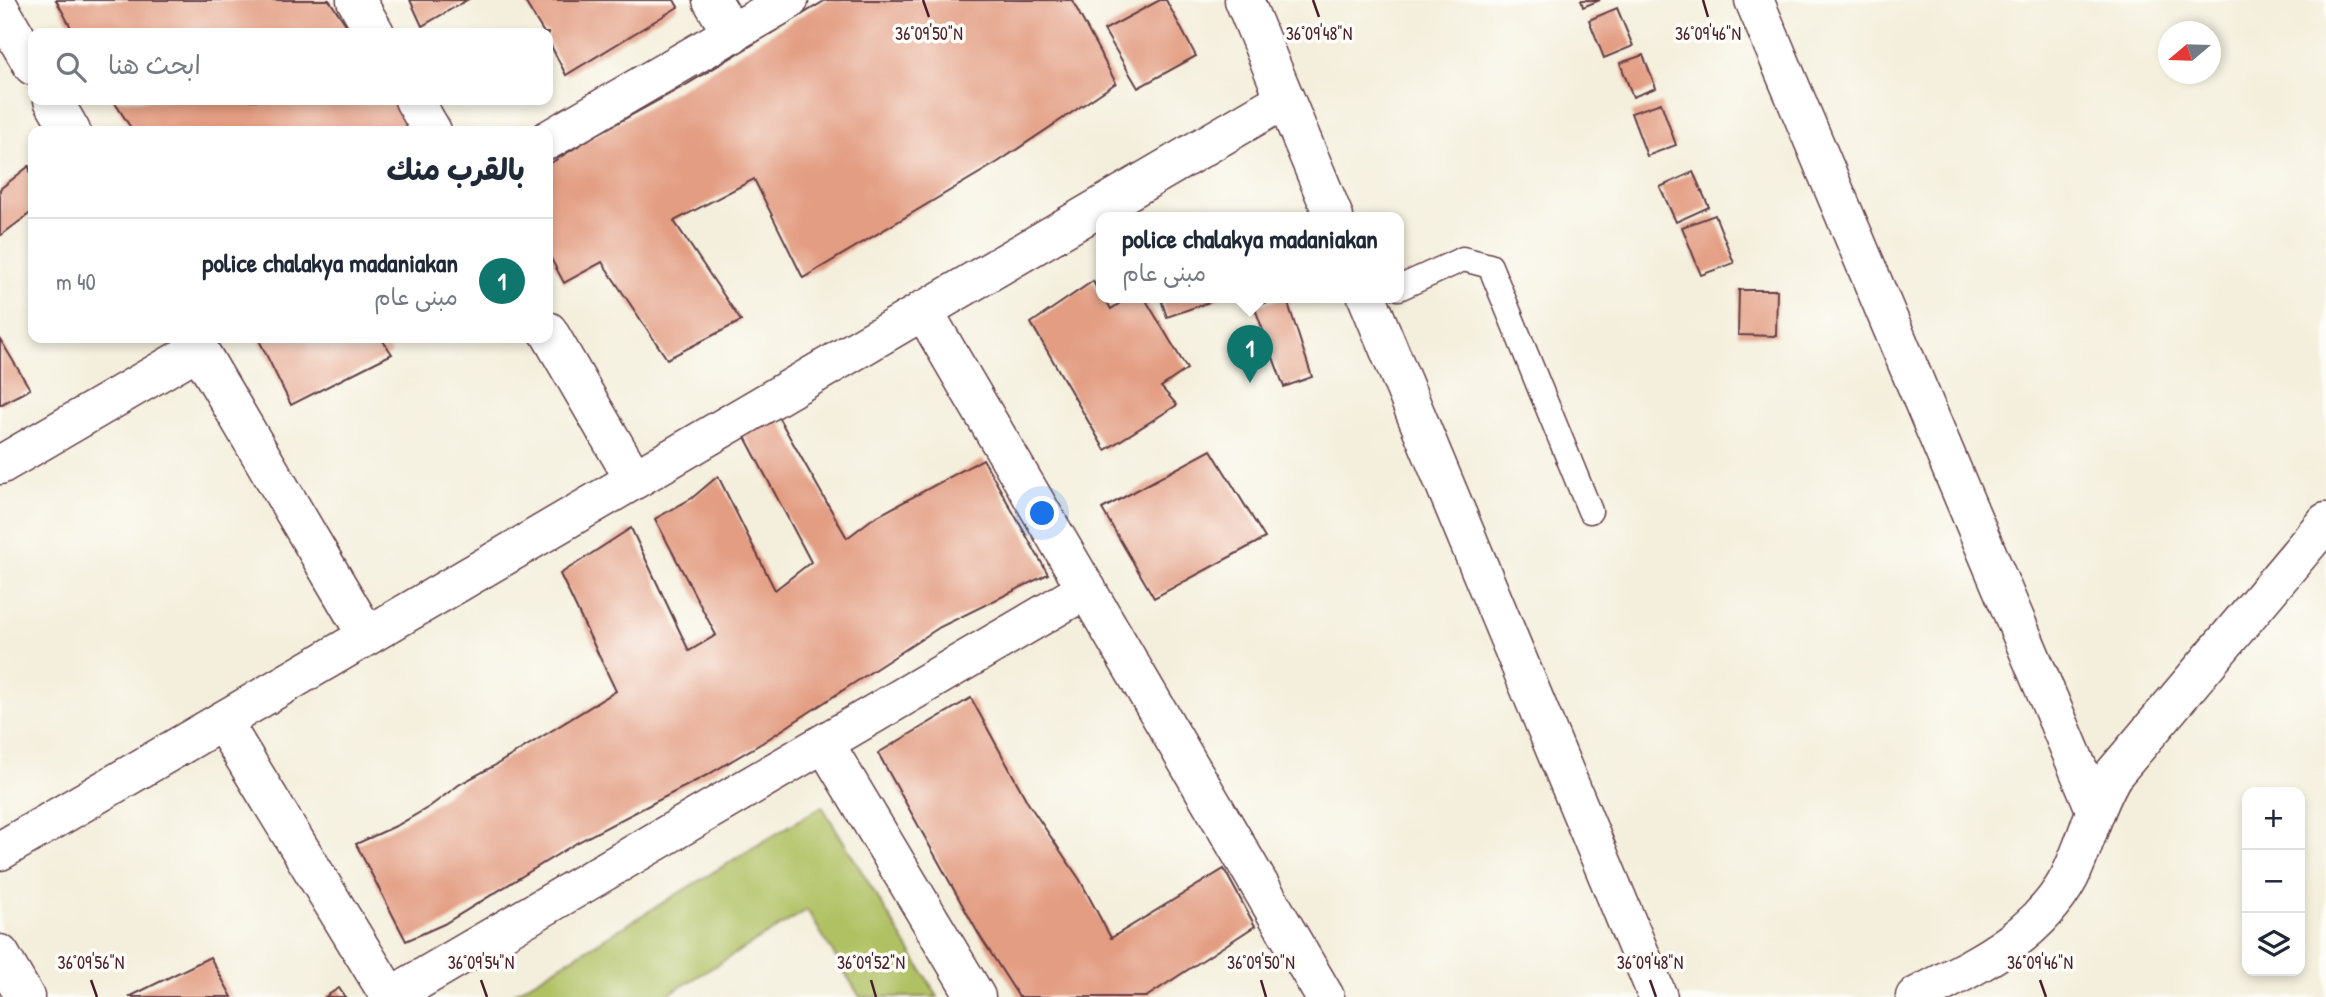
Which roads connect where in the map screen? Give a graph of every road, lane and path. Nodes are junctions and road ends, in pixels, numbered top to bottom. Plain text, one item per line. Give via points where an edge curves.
1 (356, 0) edge
2 (712, 0) edge
3 (789, 0) edge
4 (1244, 0) edge
5 (1754, 0) edge
6 (0, 9) edge
7 (373, 28) edge
8 (732, 34) junction
9 (28, 57) edge
10 (1285, 99) junction
11 (56, 105) edge
12 (417, 105) edge
13 (68, 126) edge
14 (429, 126) edge
15 (553, 136) edge
16 (1332, 212) edge
17 (1404, 285) edge
18 (1381, 303) edge
19 (923, 310) junction
20 (553, 340) edge
21 (196, 344) edge
22 (0, 465) edge
23 (634, 480) junction
24 (1590, 511) dead end
25 (2326, 522) edge
26 (1087, 589) junction
27 (367, 636) junction
28 (222, 721) junction
29 (825, 744) junction
30 (2095, 810) junction
31 (0, 851) edge
32 (0, 954) edge
33 (25, 997) edge
34 (390, 997) edge
35 (976, 997) edge
36 (1325, 997) edge
37 (1658, 997) edge
38 (1915, 997) edge

1 - 7 street
2 - 8 street
3 - 8 street
4 - 10 street
5 - 30 street
6 - 9 street
8 - 15 street
10 - 16 street
10 - 19 street
11 - 13 street
12 - 14 street
17 - 24 lane via 1463,259 1490,266
18 - 37 street
19 - 23 street
19 - 26 street
20 - 23 street
21 - 22 street
21 - 27 street
23 - 27 street
25 - 30 street via 2113,775
26 - 29 street
26 - 36 street
27 - 28 street
28 - 31 street
28 - 34 street
29 - 34 street
29 - 35 street
30 - 38 street via 2068,878 2033,924 1988,958
32 - 33 street

